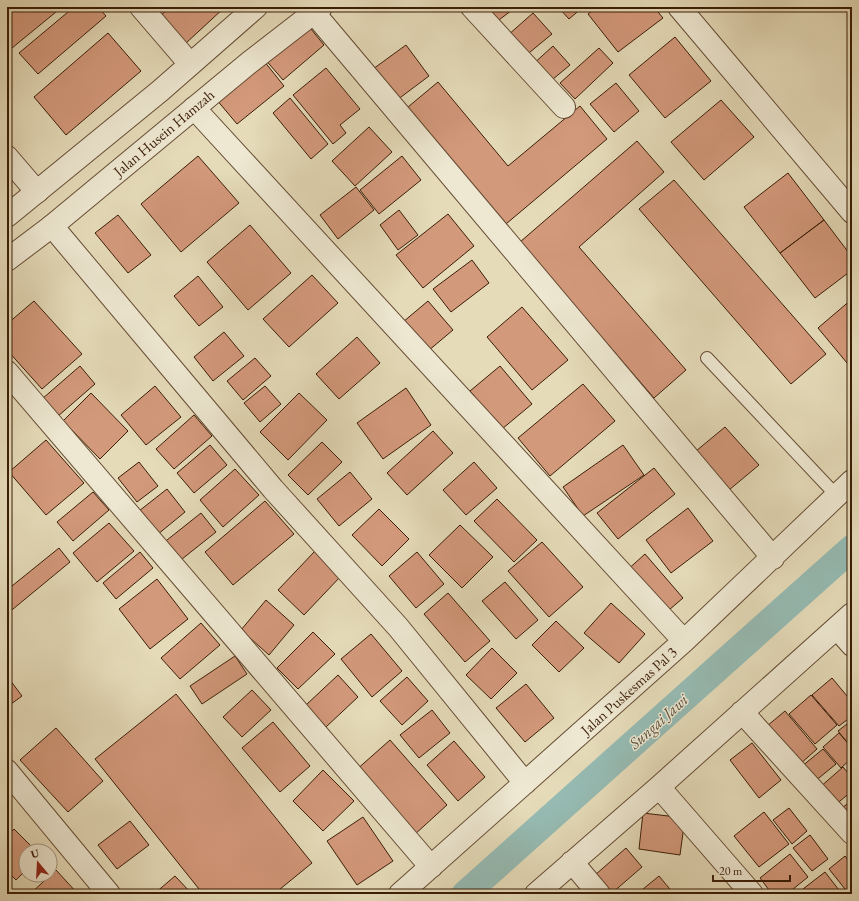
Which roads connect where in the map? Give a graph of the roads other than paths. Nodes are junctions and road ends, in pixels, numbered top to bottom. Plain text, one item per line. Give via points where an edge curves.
1 (141, 7) edge
2 (256, 7) edge
3 (472, 7) edge
4 (679, 7) edge
5 (317, 10) edge
6 (190, 64) junction
7 (564, 107) dead end
8 (194, 108) junction
9 (7, 157) edge
10 (37, 192) junction
11 (852, 212) edge
12 (7, 216) edge
13 (52, 226) junction
14 (7, 260) edge
15 (707, 358) dead end
16 (7, 372) edge
17 (852, 481) edge
18 (836, 495) junction
19 (773, 558) junction
20 (845, 621) edge
21 (684, 641) junction
22 (852, 645) edge
23 (742, 712) junction
24 (7, 771) edge
25 (525, 783) junction
26 (659, 787) junction
27 (852, 833) edge
28 (572, 862) junction
29 (431, 867) junction
30 (109, 894) edge
31 (400, 894) edge
32 (536, 894) edge
33 (599, 894) edge
34 (752, 894) edge

1 - 6 street
2 - 6 street
3 - 7 street
4 - 11 street
5 - 8 street, Jalan Husein Hamzah
5 - 19 street
6 - 10 street
8 - 13 street, Jalan Husein Hamzah
8 - 21 street
9 - 10 street
10 - 12 street
13 - 14 street, Jalan Husein Hamzah
13 - 25 street via 273,490 398,627
15 - 18 lane
16 - 29 street
17 - 18 street, Jalan Puskesmas Pal 3
18 - 19 street, Jalan Puskesmas Pal 3
19 - 21 street, Jalan Puskesmas Pal 3
20 - 22 street
20 - 23 street
21 - 25 street, Jalan Puskesmas Pal 3
23 - 26 street
23 - 27 street
24 - 30 street
25 - 29 street, Jalan Puskesmas Pal 3
26 - 28 street
26 - 34 street
28 - 32 street
28 - 33 street
29 - 31 street, Jalan Puskesmas Pal 3

